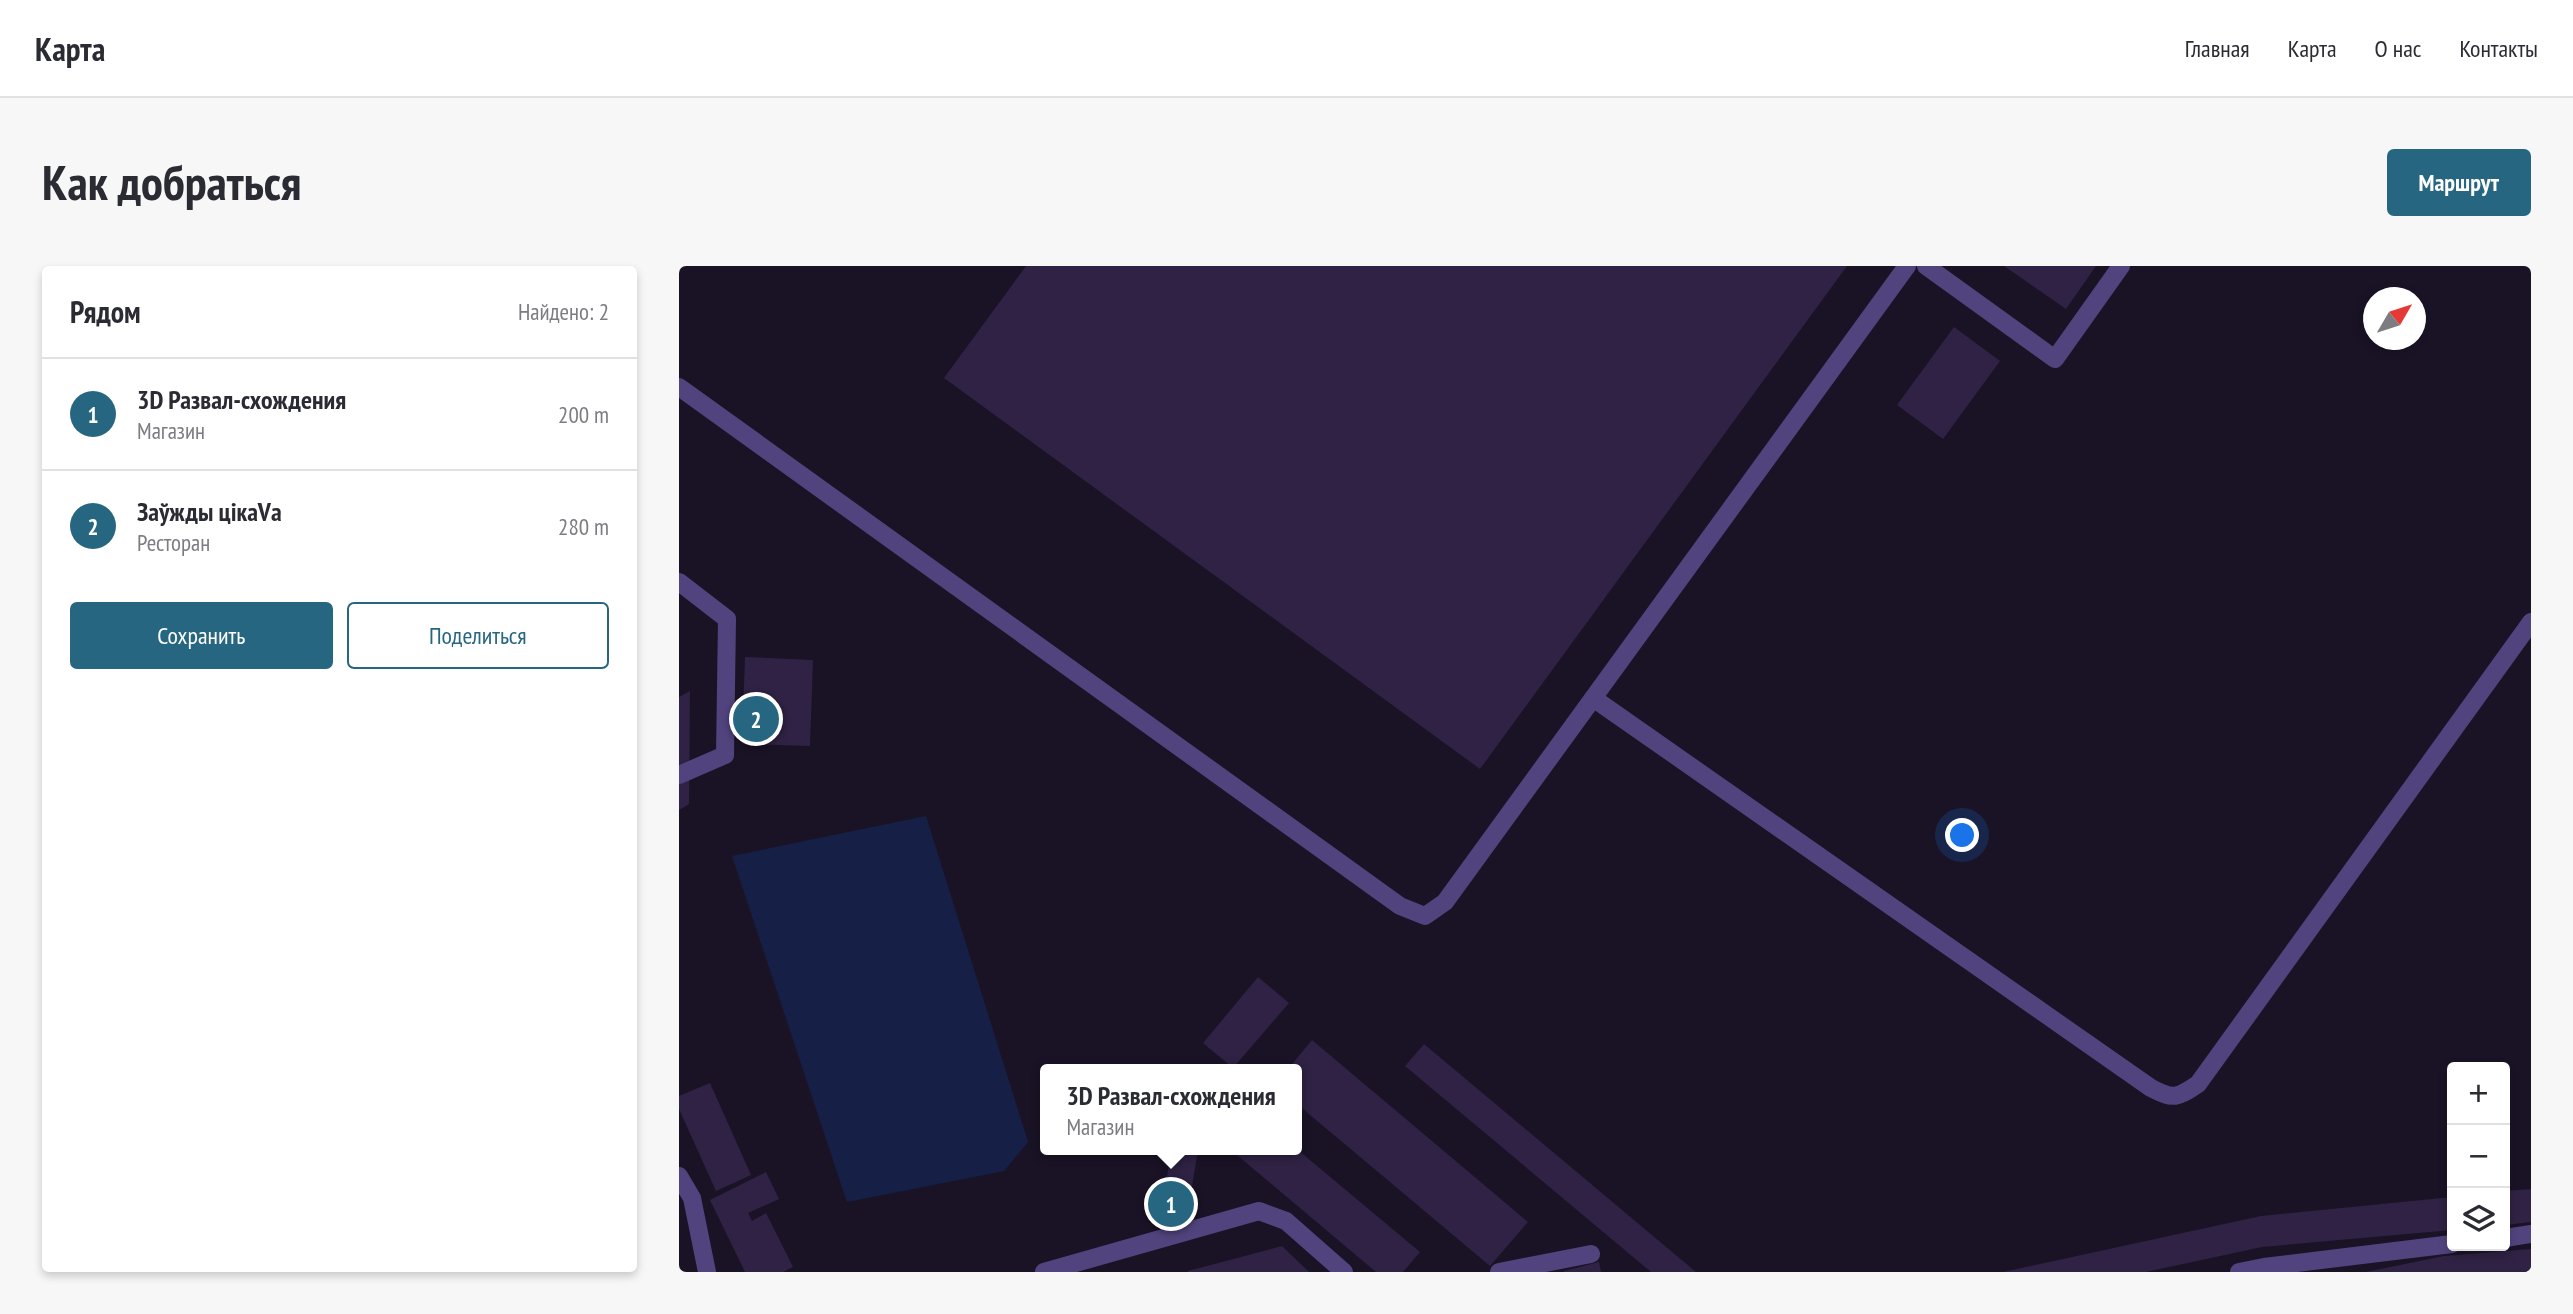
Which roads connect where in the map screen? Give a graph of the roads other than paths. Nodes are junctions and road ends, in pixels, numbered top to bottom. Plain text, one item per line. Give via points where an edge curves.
1 (1906, 266) edge
2 (1926, 266) edge
3 (2121, 266) edge
4 (679, 387) edge
5 (679, 582) edge
6 (2531, 622) edge
7 (1593, 698) junction
8 (679, 775) edge
9 (679, 1176) edge
10 (2531, 1234) edge
11 (2510, 1237) edge
12 (2447, 1245) edge
13 (1591, 1254) dead end
14 (707, 1272) edge
15 (1044, 1272) edge
16 (1344, 1272) edge
17 (1499, 1272) edge
18 (2239, 1272) edge

1 - 7 lane
2 - 3 lane via 2055,359
4 - 7 lane via 1400,906 1425,916 1445,902
5 - 8 lane via 727,619 726,754
6 - 7 lane via 2197,1084 2168,1097
9 - 14 lane via 692,1198
10 - 11 lane
12 - 18 lane
13 - 17 lane
15 - 16 lane via 1259,1211 1286,1221

